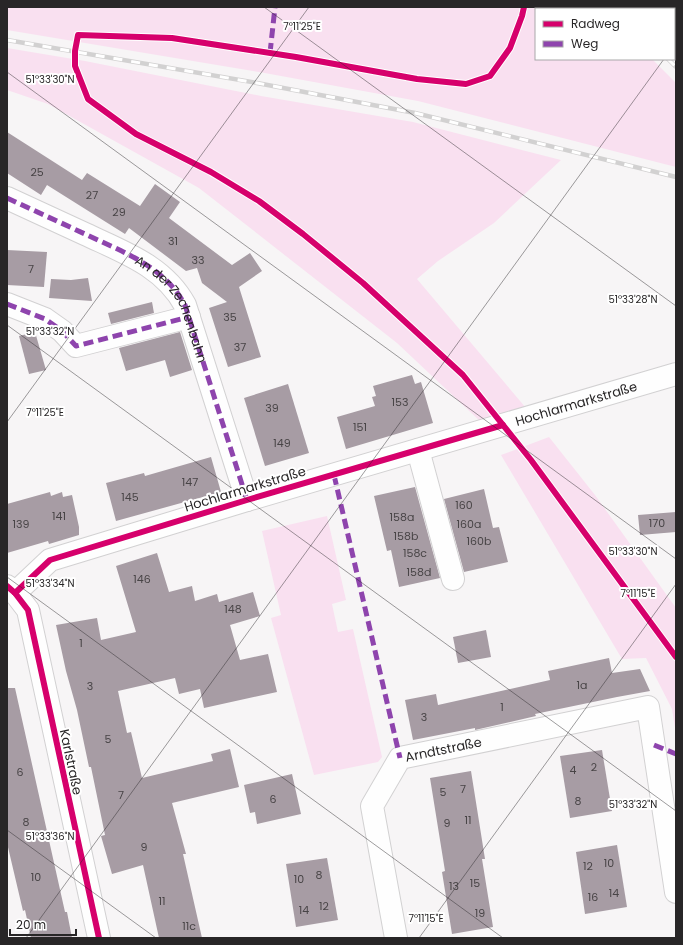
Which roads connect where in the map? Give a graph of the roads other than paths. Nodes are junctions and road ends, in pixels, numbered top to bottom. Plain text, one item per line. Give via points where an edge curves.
1 (7, 198) edge
2 (7, 304) edge
3 (189, 317) junction
4 (676, 374) edge
5 (418, 450) junction
6 (246, 500) junction
7 (453, 579) dead end
8 (11, 590) edge
9 (676, 892) edge
10 (99, 938) edge
11 (396, 938) edge

1 - 3 street, An der Zechenbahn via 153,269 178,292
2 - 3 street via 45,319 62,331 76,346
3 - 6 street, An der Zechenbahn
4 - 5 street, Hochlarmarkstraße
5 - 6 street, Hochlarmarkstraße
5 - 7 street
6 - 8 street, Hochlarmarkstraße via 50,560
8 - 10 street, Karlstraße via 28,610
9 - 11 street, Arndtstraße via 648,707 400,758 372,806

